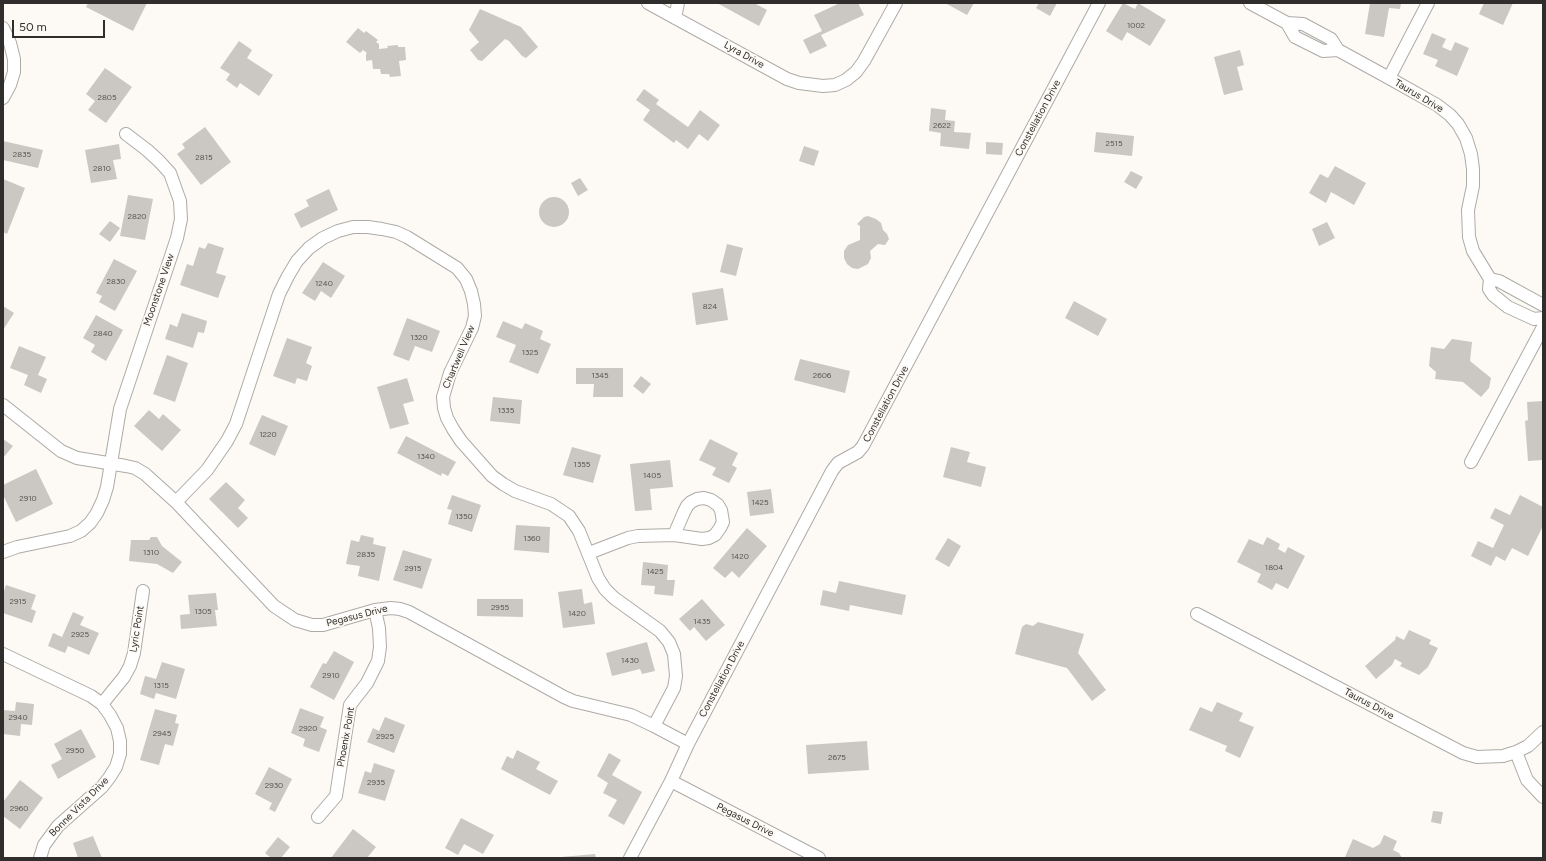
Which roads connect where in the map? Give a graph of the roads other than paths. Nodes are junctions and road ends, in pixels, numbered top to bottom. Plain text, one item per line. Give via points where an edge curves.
1 (648, 3) edge
2 (678, 3) edge
3 (896, 3) edge
4 (1098, 3) edge
5 (1250, 3) edge
6 (1428, 3) edge
7 (675, 18) junction
8 (3, 28) edge
9 (1389, 78) junction
10 (3, 98) edge
11 (126, 134) dead end
12 (1490, 280) junction
13 (1517, 292) junction
14 (1543, 305) edge
15 (1508, 308) junction
16 (1543, 318) edge
17 (1543, 327) edge
18 (3, 404) edge
19 (1471, 462) dead end
20 (110, 463) junction
21 (176, 502) junction
22 (674, 535) dead end
23 (3, 552) edge
24 (588, 553) junction
25 (143, 591) dead end
26 (375, 610) junction
27 (1198, 614) dead end
28 (3, 654) edge
29 (102, 704) junction
30 (654, 726) junction
31 (1543, 732) edge
32 (688, 744) junction
33 (1516, 752) junction
34 (671, 781) junction
35 (1543, 797) edge
36 (318, 817) dead end
37 (40, 858) edge
38 (630, 858) edge
39 (819, 858) edge

1 - 7 street, Lyra Drive
2 - 7 street
3 - 7 street, Lyra Drive via 856,72 835,85 823,86 787,79
4 - 32 street, Constellation Drive via 863,446 858,452 838,463 832,471
5 - 9 street, Taurus Drive via 1287,23 1303,24 1324,35 1331,39 1338,50
6 - 9 street
8 - 10 street via 14,59 14,72
9 - 12 street, Taurus Drive via 1450,115 1466,138 1473,169 1473,186 1468,210 1469,237 1473,250
11 - 20 street, Moonstone View via 170,173 180,201 180,219 120,409
12 - 13 street via 1500,281
12 - 15 street, Taurus Drive via 1489,289 1492,295
13 - 14 street
13 - 15 street
15 - 16 street, Taurus Drive via 1534,319
17 - 19 street
18 - 20 street, Pegasus Drive via 60,451 77,458
20 - 21 street, Pegasus Drive via 135,468
20 - 23 street via 103,500 97,513 85,527 70,536
21 - 24 street, Chartwell View via 207,470 236,424 276,301 297,261 323,238 353,227 368,227 396,232 407,237 457,268 466,279 472,291 475,316 446,385 443,397 447,418 460,441 492,476 515,491 551,504 569,516 575,523
21 - 26 street, Pegasus Drive via 274,606 295,620 323,625
22 - 24 street via 628,538
24 - 30 street, Chartwell View via 605,589 660,631 674,654 674,688
25 - 29 street, Lyric Point via 130,666
26 - 30 street, Pegasus Drive via 391,608 409,612 564,697 621,712
26 - 36 street, Phoenix Point via 379,628 378,661 367,683 350,705 336,796
27 - 33 street, Taurus Drive via 1463,753 1489,758
28 - 29 street, Bonne Vista Drive via 91,696
29 - 37 street, Bonne Vista Drive via 117,728 120,741 116,767 102,787 49,835
30 - 32 street, Pegasus Drive
31 - 33 street, Taurus Drive via 1528,746
32 - 34 street, Constellation Drive
33 - 35 street via 1527,780
34 - 38 street, Constellation Drive
34 - 39 street, Pegasus Drive

